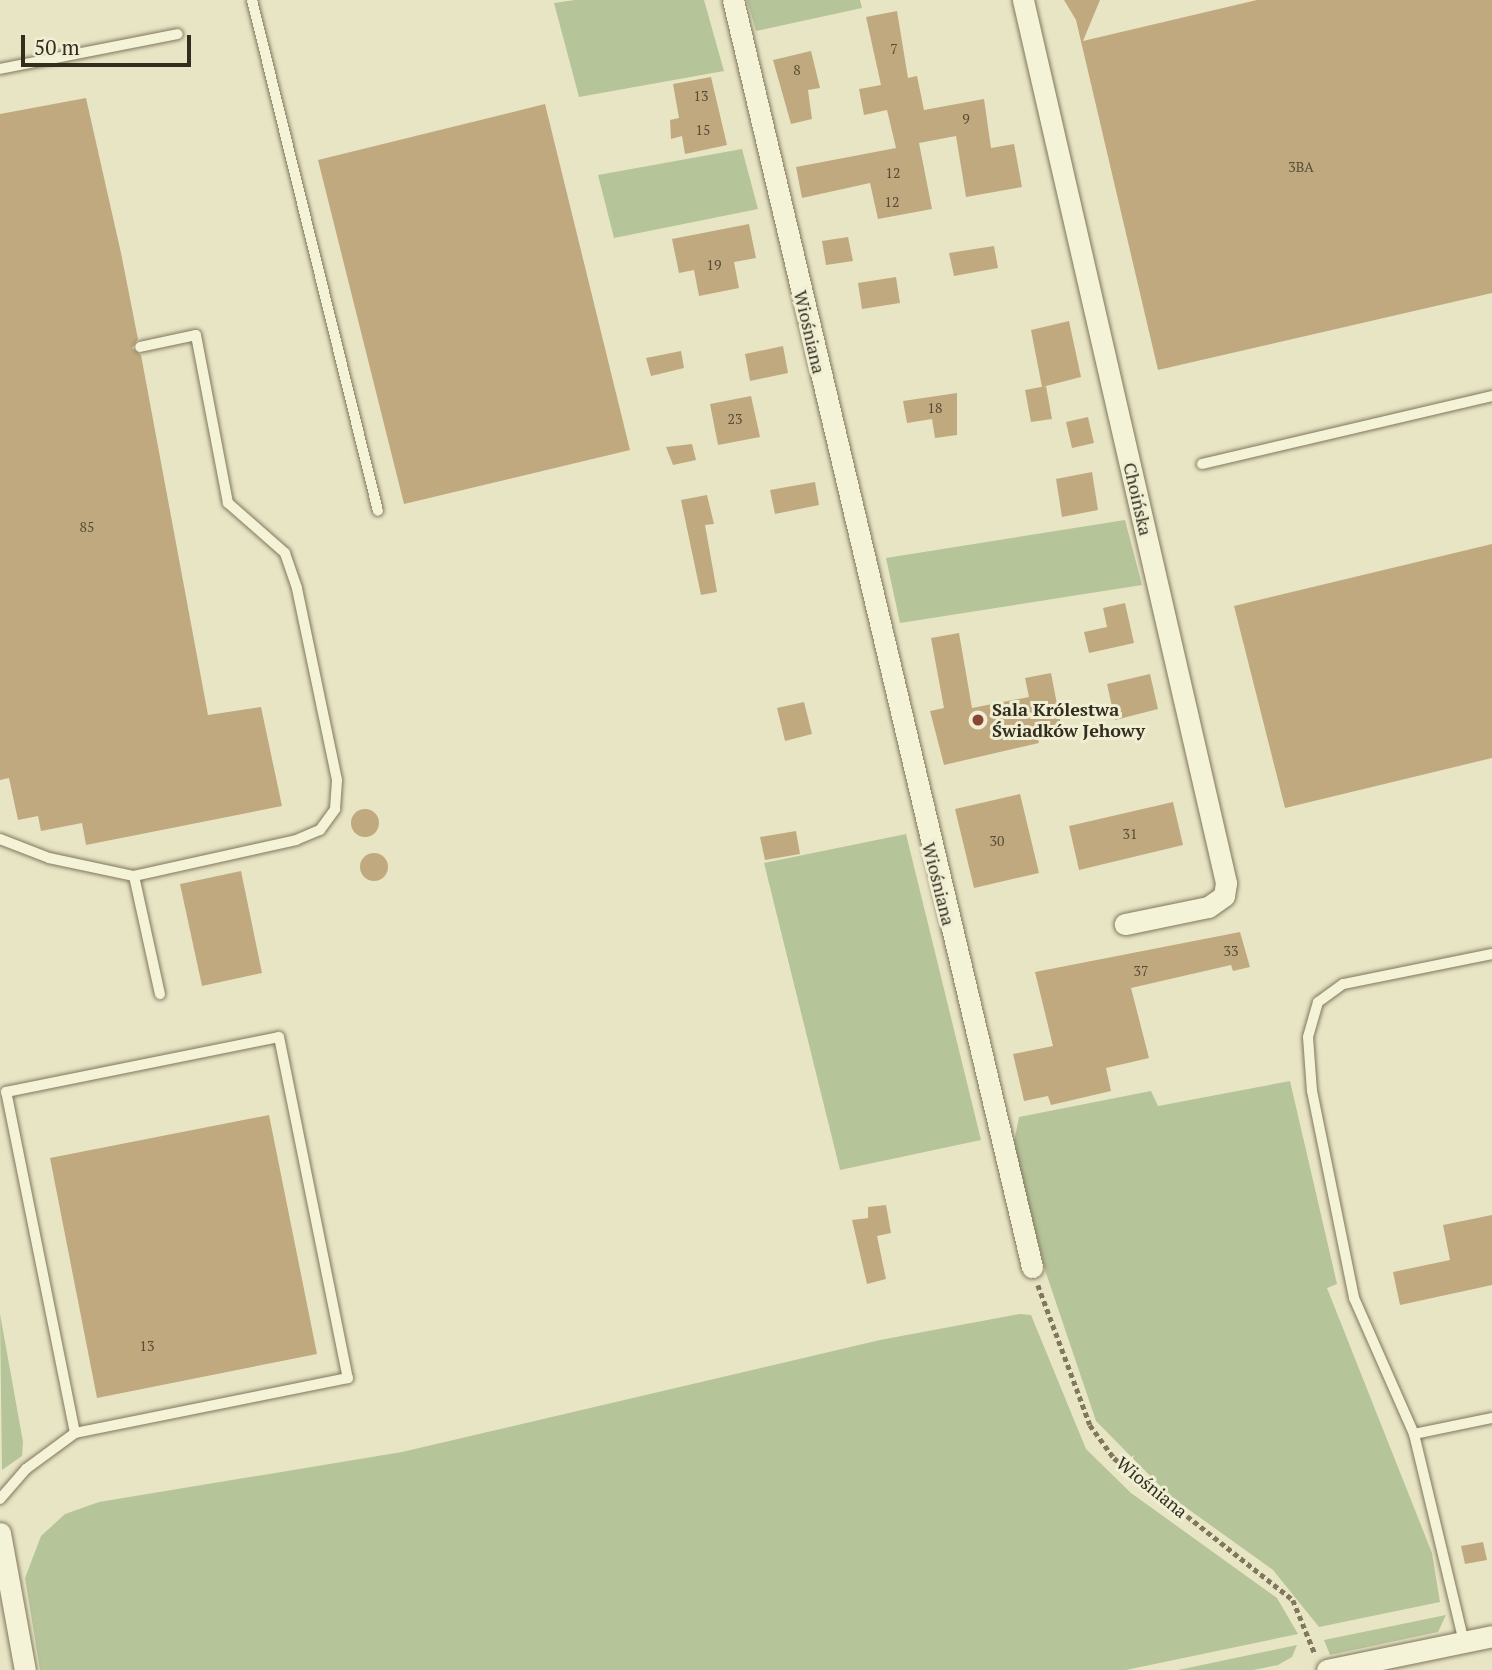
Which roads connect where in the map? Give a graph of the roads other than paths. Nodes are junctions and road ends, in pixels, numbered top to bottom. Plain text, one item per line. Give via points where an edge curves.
1 (252, 0) edge
2 (733, 0) edge
3 (1023, 0) edge
4 (177, 34) dead end
5 (0, 69) edge
6 (140, 348) dead end
7 (1492, 396) edge
8 (1202, 464) dead end
9 (377, 512) dead end
10 (0, 839) edge
11 (134, 876) junction
12 (1125, 924) dead end
13 (1492, 954) edge
14 (160, 994) dead end
15 (1032, 1267) road end
16 (1492, 1418) edge
17 (75, 1433) junction
18 (1414, 1434) junction
19 (0, 1499) edge
20 (0, 1533) edge
21 (1492, 1636) edge
22 (1464, 1642) junction
23 (1322, 1665) edge
24 (25, 1670) edge

1 - 9 lane
2 - 15 street, Wiośniana
3 - 12 street, Choińska via 1226,883 1224,896 1208,907
4 - 5 lane
6 - 11 lane via 196,335 228,503 285,553 297,588 337,780 335,809 320,830 296,840
7 - 8 lane
10 - 11 lane via 49,858
11 - 14 lane
13 - 18 lane via 1343,984 1318,1002 1308,1037 1312,1091 1354,1298
16 - 18 lane
17 - 17 lane via 348,1378 279,1037 6,1092
17 - 19 lane via 26,1469
18 - 22 lane
20 - 24 street
21 - 22 street
22 - 23 street

